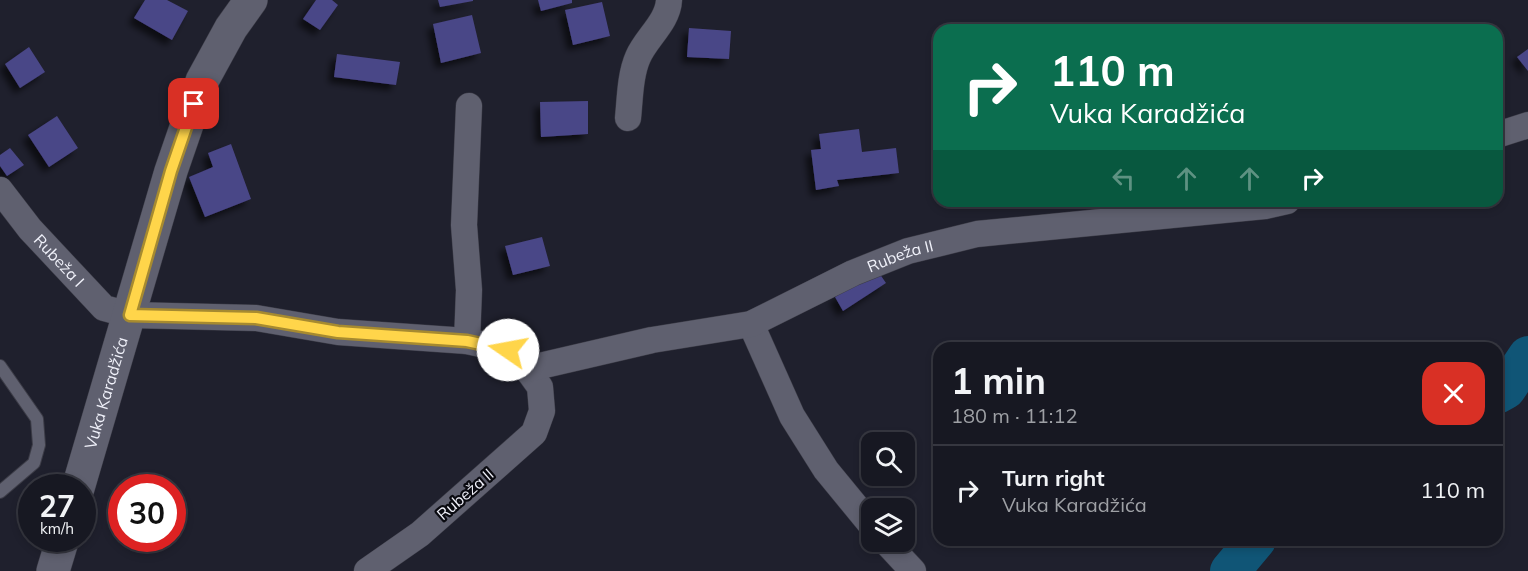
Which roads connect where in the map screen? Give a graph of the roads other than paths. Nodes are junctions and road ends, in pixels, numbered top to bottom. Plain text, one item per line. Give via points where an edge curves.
1 (251, 0) edge
2 (669, 0) edge
3 (469, 106) dead end
4 (628, 118) dead end
5 (1528, 125) edge
6 (1503, 133) edge
7 (0, 190) edge
8 (1255, 207) edge
9 (130, 315) junction
10 (751, 324) junction
11 (467, 341) junction
12 (0, 366) edge
13 (527, 369) junction
14 (82, 474) edge
15 (0, 492) edge
16 (861, 512) edge
17 (59, 552) edge
18 (895, 552) edge
19 (53, 571) edge
20 (367, 571) edge
21 (913, 571) edge

1 - 9 street, Vuka Karadžića via 202,81 171,171
2 - 4 street via 637,60
3 - 11 street via 464,225 469,290
5 - 6 street
7 - 9 street, Rubeža I via 30,229 104,308
8 - 10 street, Rubeža II via 977,234 908,251 853,273
9 - 11 street, Rubeža II via 256,318 338,332
9 - 14 street, Vuka Karadžića
10 - 13 street, Rubeža II via 652,340
10 - 16 street via 792,416 826,470
11 - 13 street, Rubeža II via 508,350
12 - 15 lane via 37,419 39,445 34,463
13 - 20 street, Rubeža II via 540,387 542,411 534,433 420,534
17 - 19 street
18 - 21 street

